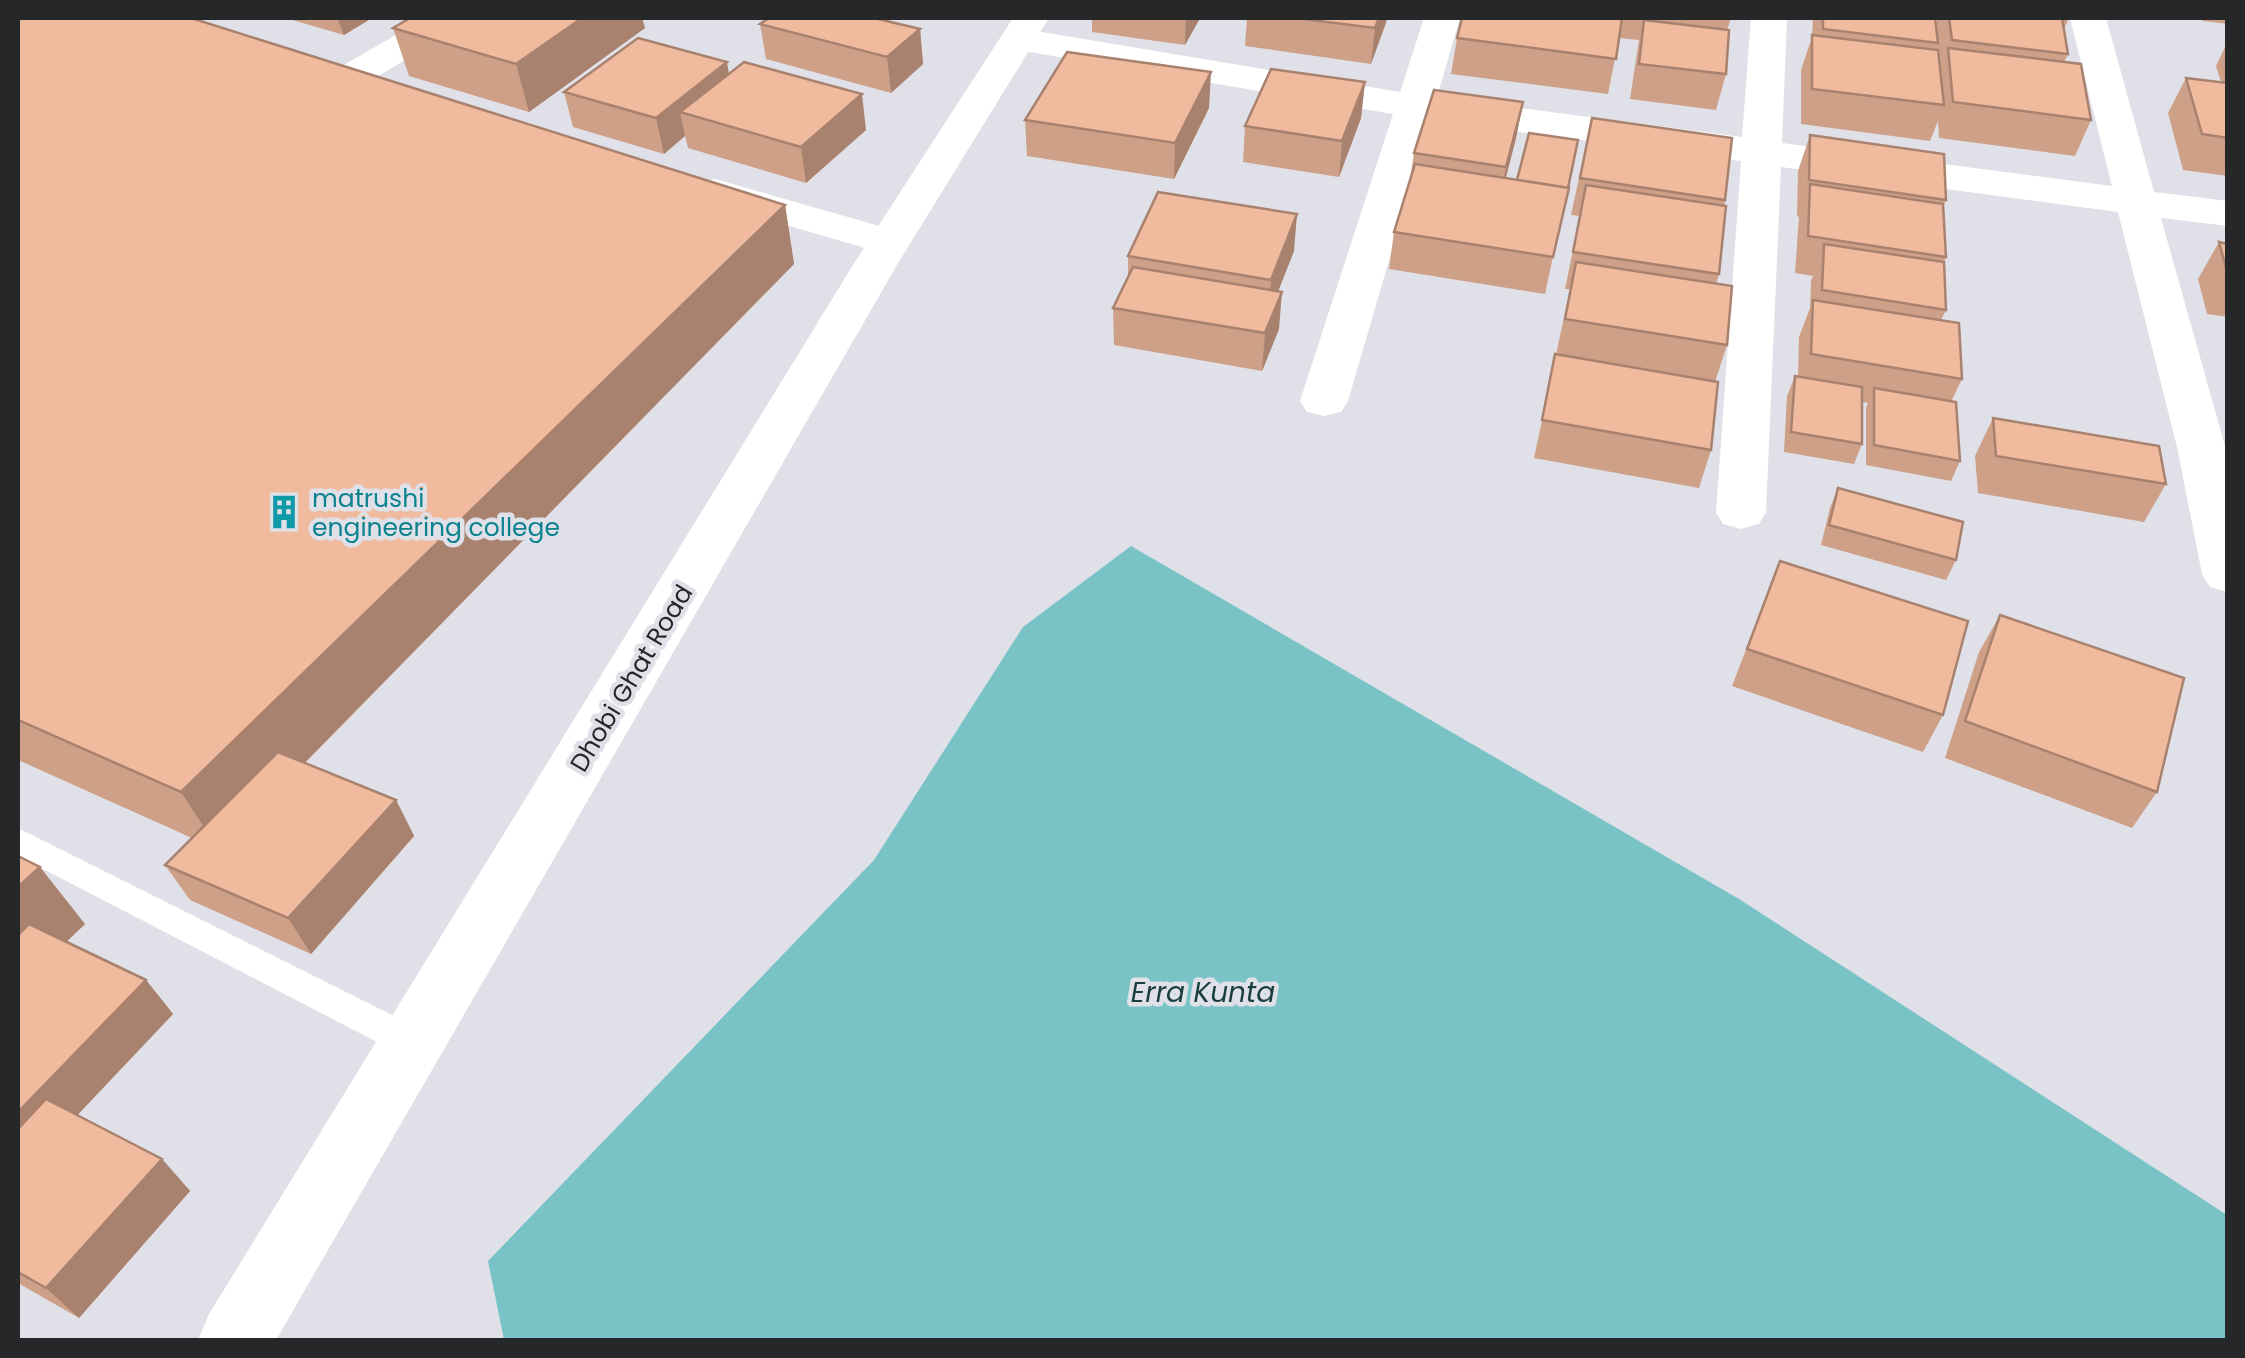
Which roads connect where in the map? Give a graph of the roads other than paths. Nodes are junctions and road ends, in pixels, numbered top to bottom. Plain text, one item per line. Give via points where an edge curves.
1 (450, 18) edge
2 (1442, 18) edge
3 (1769, 18) edge
4 (2088, 18) edge
5 (1025, 28) edge
6 (400, 98) edge
7 (1416, 106) junction
8 (1762, 149) junction
9 (682, 181) edge
10 (2138, 204) junction
11 (2228, 214) edge
12 (890, 242) junction
13 (1324, 401) dead end
14 (2214, 449) edge
15 (1741, 512) dead end
16 (2228, 574) edge
17 (18, 842) edge
18 (415, 1044) junction
19 (234, 1340) edge

1 - 6 street via 324,83
2 - 7 street
3 - 8 street
4 - 10 street
5 - 7 street
5 - 12 street, Dhobi Ghat Road
7 - 8 street
7 - 13 street
8 - 10 street
8 - 15 street
9 - 12 street
10 - 11 street
10 - 14 street
12 - 18 street, Dhobi Ghat Road
14 - 16 street
17 - 18 lane
18 - 19 street, Dhobi Ghat Road

